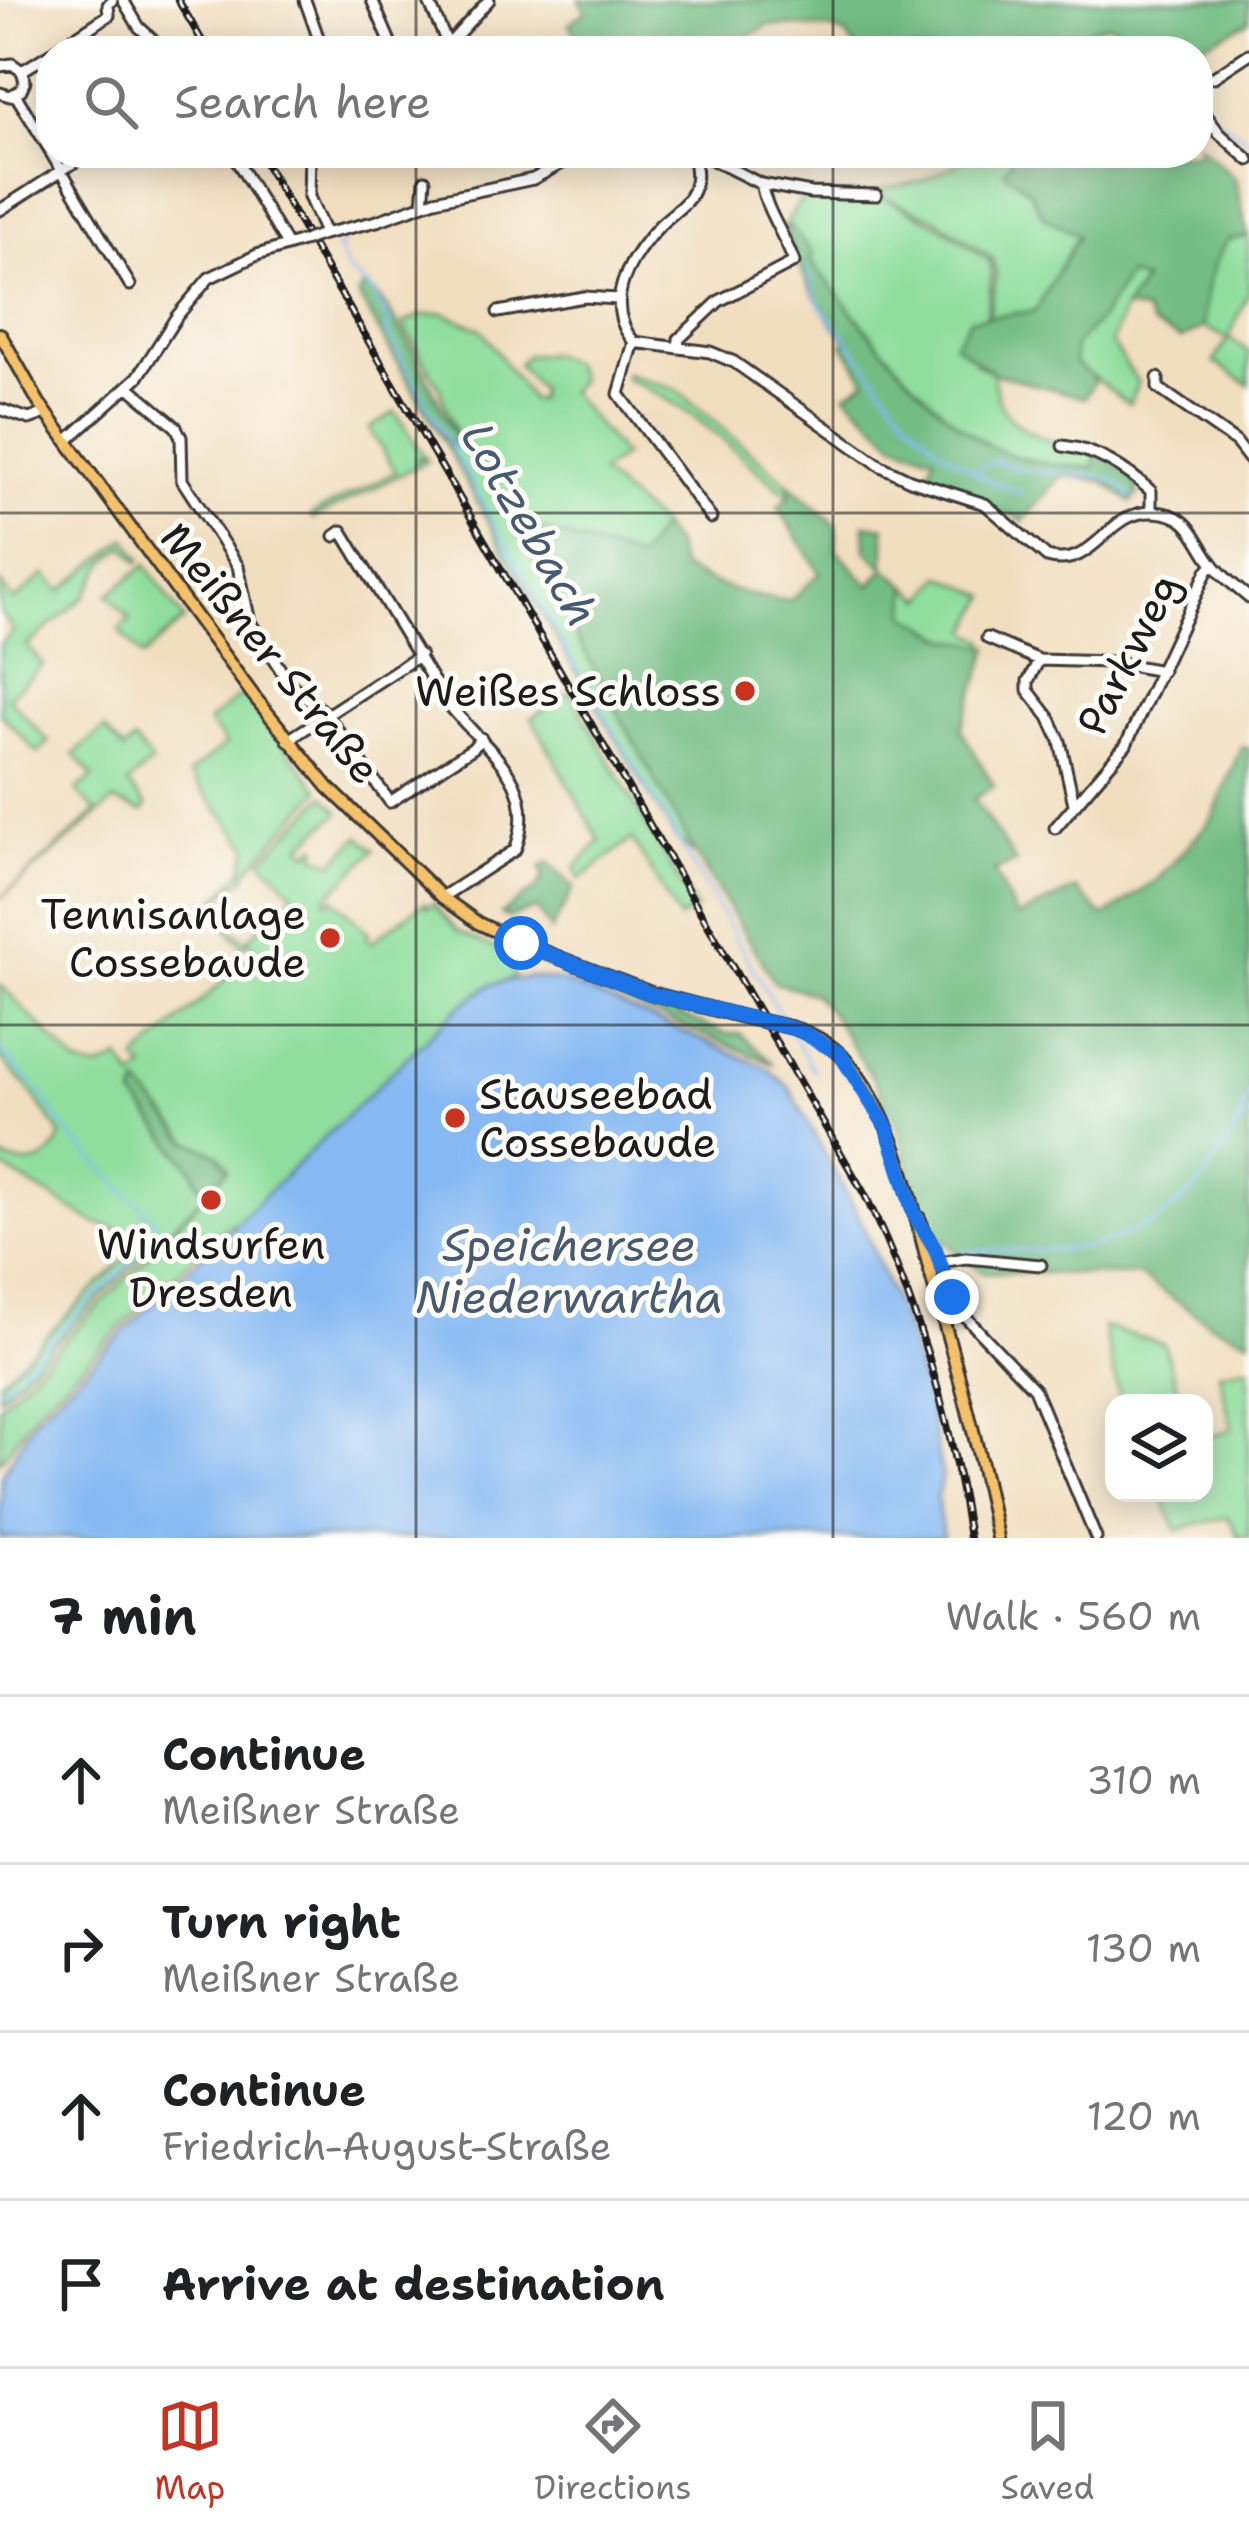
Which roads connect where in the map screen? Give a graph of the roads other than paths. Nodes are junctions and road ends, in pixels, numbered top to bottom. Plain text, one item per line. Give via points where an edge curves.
1 (112, 0) edge
2 (123, 0) edge
3 (305, 0) edge
4 (372, 0) edge
5 (428, 0) edge
6 (489, 0) edge
7 (109, 15) junction
8 (132, 16) junction
9 (77, 36) edge
10 (151, 36) edge
11 (317, 36) edge
12 (388, 36) edge
13 (444, 36) edge
14 (456, 36) edge
15 (1249, 54) edge
16 (36, 62) edge
17 (0, 66) edge
18 (22, 71) junction
19 (1213, 77) edge
20 (0, 93) edge
21 (15, 94) junction
22 (1213, 125) edge
23 (36, 128) edge
24 (1249, 160) edge
25 (65, 168) edge
26 (241, 168) edge
27 (310, 168) edge
28 (553, 168) edge
29 (695, 168) edge
30 (730, 168) edge
31 (62, 170) junction
32 (424, 180) dead end
33 (761, 184) junction
34 (876, 195) dead end
35 (423, 204) junction
36 (0, 210) edge
37 (322, 234) junction
38 (287, 245) junction
39 (130, 286) dead end
40 (618, 299) junction
41 (498, 312) dead end
42 (0, 334) edge
43 (634, 342) junction
44 (678, 348) junction
45 (1158, 378) dead end
46 (129, 387) junction
47 (0, 409) edge
48 (46, 413) junction
49 (68, 440) junction
50 (1063, 446) dead end
51 (1249, 459) edge
52 (1151, 511) junction
53 (711, 518) dead end
54 (335, 536) dead end
55 (1213, 565) junction
56 (1249, 598) edge
57 (988, 638) dead end
58 (420, 656) junction
59 (1039, 659) junction
60 (1162, 671) junction
61 (326, 714) junction
62 (481, 738) junction
63 (288, 740) junction
64 (1074, 804) junction
65 (1054, 828) dead end
66 (442, 897) junction
67 (914, 1214) junction
68 (940, 1262) junction
69 (1041, 1265) dead end
70 (997, 1538) edge
71 (1096, 1538) edge

1 - 7 street
2 - 8 street
3 - 11 street
4 - 12 street
5 - 13 street
6 - 14 street
7 - 8 street
7 - 9 street
8 - 10 street
15 - 19 street
16 - 18 street
17 - 18 street
18 - 21 street
20 - 21 street
21 - 23 street
22 - 24 street
25 - 31 street
26 - 38 street
27 - 37 street via 311,207
28 - 35 street
29 - 40 street via 691,195 644,245
30 - 33 street
31 - 36 street
31 - 39 street
32 - 35 street
33 - 34 street
33 - 44 street via 794,262 719,302
35 - 37 street
37 - 38 street, bridge
38 - 46 street via 209,278
40 - 41 street
40 - 43 street via 621,325
42 - 48 main road, Meißner Straße
43 - 44 street
43 - 53 street via 620,394
44 - 52 street via 742,366 881,466 985,504 1047,557 1079,557 1124,517
45 - 51 street via 1158,388
46 - 49 street
46 - 61 street via 176,427 182,480 238,566 250,622 289,683
47 - 48 street via 29,419
48 - 49 main road, Meißner Straße
49 - 63 main road, Meißner Straße
50 - 52 street via 1132,473 1151,490
52 - 55 street via 1195,531
54 - 58 street via 341,531
55 - 56 street
55 - 60 street, Parkweg
57 - 59 street
58 - 61 street
58 - 62 street via 457,716
59 - 60 street
59 - 64 street via 1028,690 1060,741
60 - 64 street, Parkweg via 1126,745
61 - 62 street via 390,802
61 - 63 street
62 - 66 street via 520,794 522,832 509,857
63 - 66 main road, Meißner Straße
64 - 65 street, Parkweg
66 - 67 main road, Meißner Straße, bridge via 521,943 651,994 821,1040 848,1062 887,1128
67 - 68 street
67 - 70 main road, Meißner Straße
68 - 69 street
68 - 71 street via 965,1319 1039,1397

